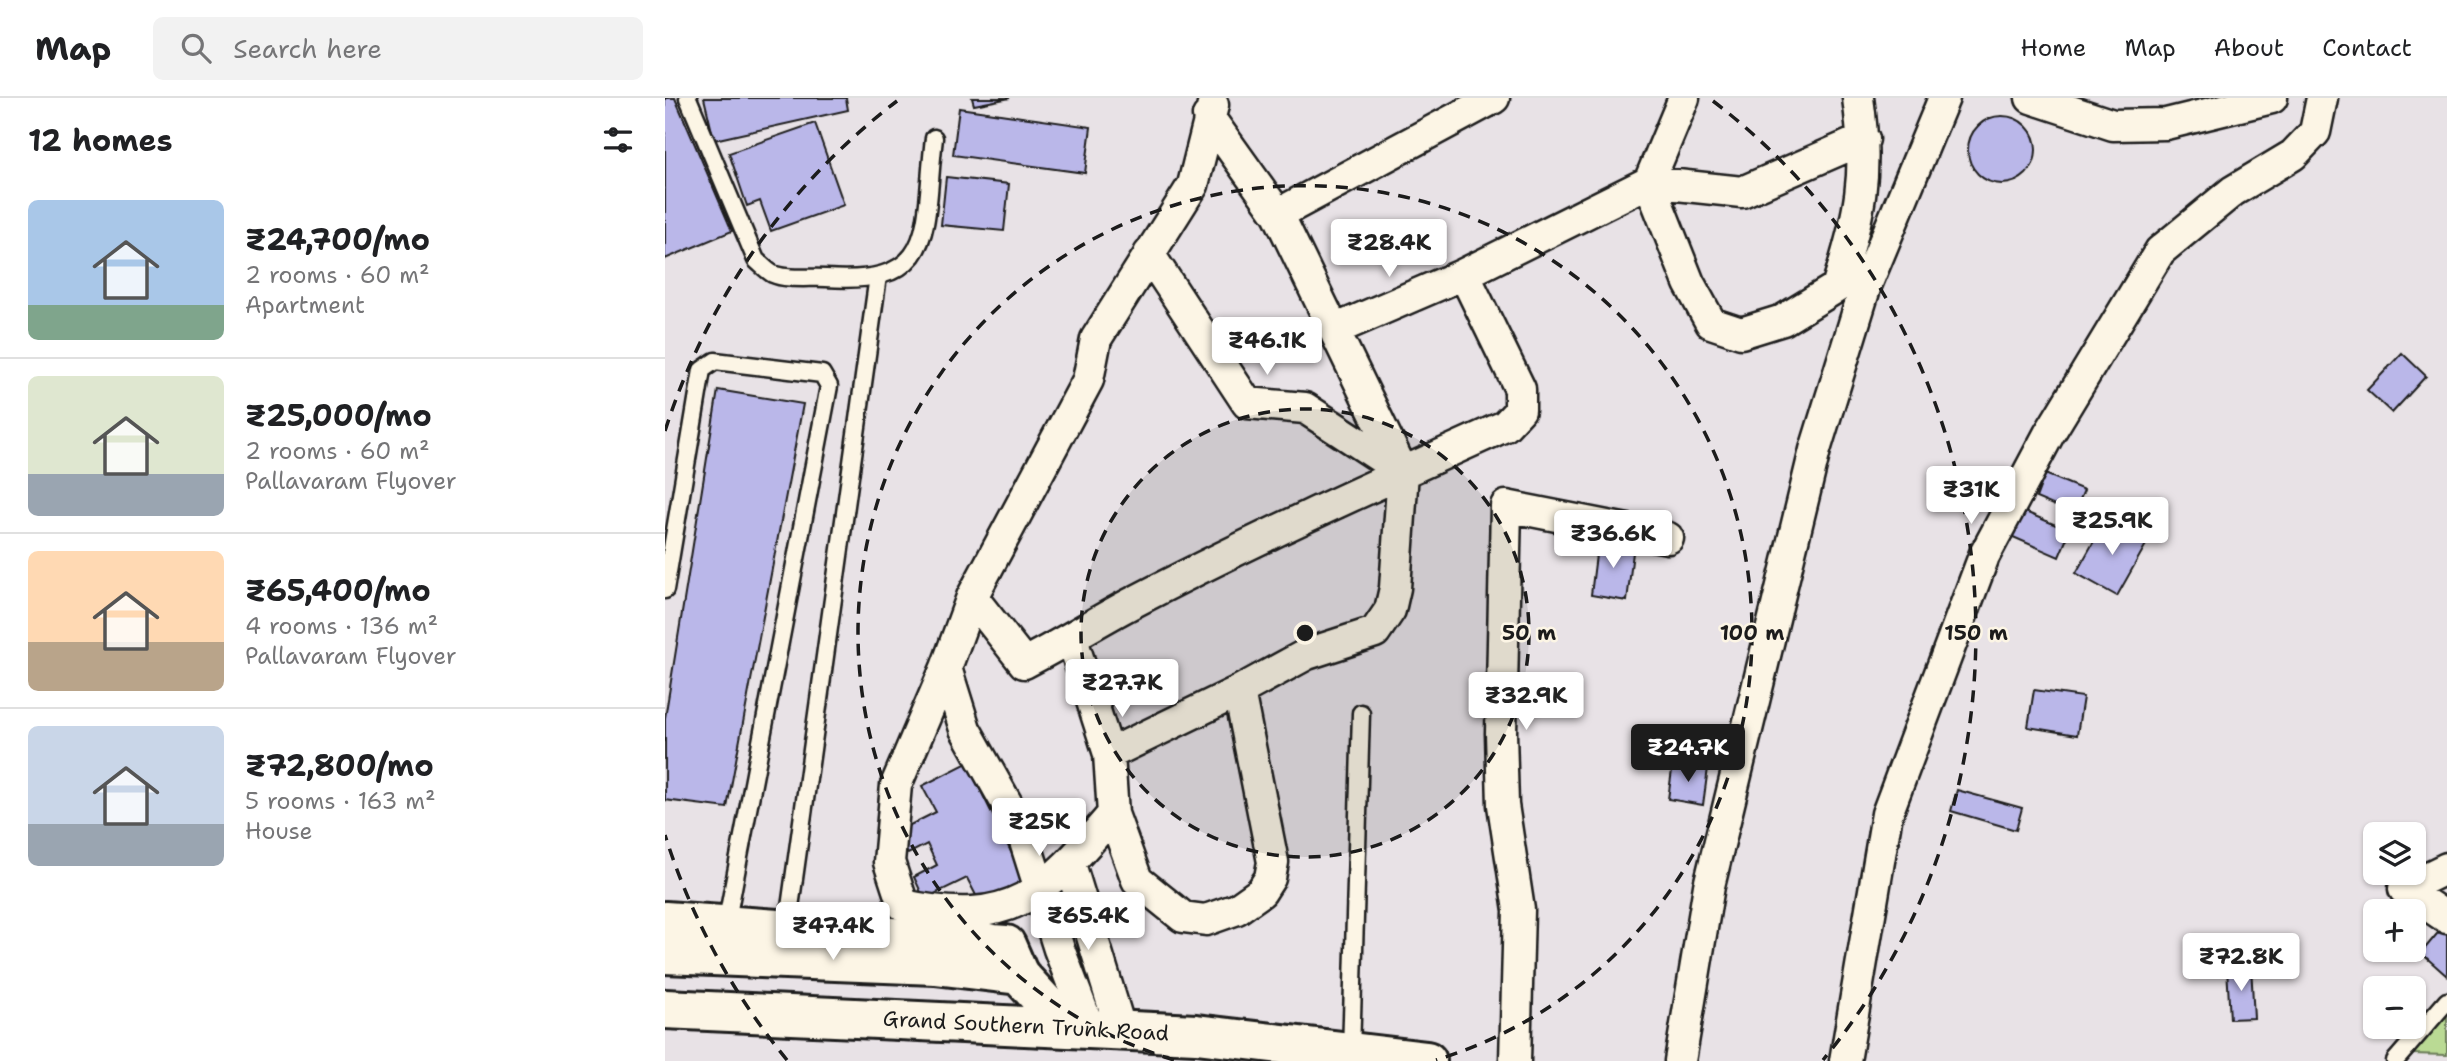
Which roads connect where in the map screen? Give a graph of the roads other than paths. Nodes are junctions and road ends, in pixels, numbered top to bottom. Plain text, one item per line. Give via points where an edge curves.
1 (688, 98) edge
2 (1494, 98) edge
3 (1684, 98) edge
4 (1858, 98) edge
5 (1944, 98) edge
6 (2031, 98) edge
7 (2272, 98) edge
8 (2322, 98) edge
9 (1212, 107) edge
10 (934, 138) dead end
11 (1864, 139) junction
12 (1649, 182) junction
13 (1278, 215) junction
14 (1149, 254) junction
15 (1464, 274) junction
16 (878, 276) junction
17 (1334, 330) junction
18 (1403, 472) junction
19 (1668, 538) dead end
20 (665, 590) edge
21 (972, 597) junction
22 (1072, 639) junction
23 (946, 668) junction
24 (1239, 691) junction
25 (1361, 713) dead end
26 (1109, 754) junction
27 (1112, 814) junction
28 (1070, 864) junction
29 (2447, 869) edge
30 (1042, 890) junction
31 (2447, 918) edge
32 (665, 922) edge
33 (726, 925) junction
34 (787, 929) junction
35 (665, 954) edge
36 (1019, 975) junction
37 (2447, 1001) edge
38 (665, 1009) edge
39 (1092, 1029) junction
40 (1351, 1052) junction
41 (1427, 1061) edge
42 (1515, 1061) edge
43 (1680, 1061) edge
44 (1845, 1061) edge
45 (2395, 1061) edge

1 - 16 lane via 756,260 773,274 862,280
2 - 13 street
3 - 12 street
4 - 11 street
5 - 43 street via 1865,288 1815,450 1709,886
6 - 7 street via 2113,125 2165,124
8 - 44 street via 2315,132 2293,155 2233,191 2160,251 2049,434 1984,556 1887,814
9 - 13 street
9 - 14 street via 1193,185
10 - 16 lane via 922,236 913,257 897,270
11 - 12 street via 1742,192
11 - 12 street via 1865,177 1837,287 1783,320 1741,333 1710,323
12 - 15 street
13 - 17 street
14 - 18 street via 1247,402 1305,408
14 - 21 street via 1096,339 1088,380
15 - 17 street
15 - 18 street via 1520,389 1520,411 1505,426
16 - 34 lane
17 - 18 street
18 - 22 street via 1128,605
18 - 24 street via 1395,588 1391,610 1383,622 1375,632 1307,653
19 - 42 street via 1506,506 1501,733 1503,805 1519,910
20 - 33 lane via 702,370 715,361 822,374 829,386
21 - 22 street via 1024,663
21 - 23 street
22 - 26 street
23 - 30 street via 965,729 1021,829
23 - 30 street via 896,785 889,862 903,905 933,912 994,911
24 - 26 street
24 - 27 street via 1273,862 1261,892 1237,909 1206,920 1183,917 1137,880
25 - 40 lane
26 - 27 street
27 - 28 street
28 - 30 street
28 - 39 street
29 - 31 street via 2404,889
30 - 39 street via 1059,949
32 - 33 main road
33 - 34 main road
34 - 36 main road via 1006,945
35 - 36 main road via 935,965
36 - 39 main road
37 - 45 lane
38 - 39 main road, Grand Southern Trunk Road
39 - 40 main road, Grand Southern Trunk Road via 1196,1034
40 - 41 main road, Grand Southern Trunk Road

